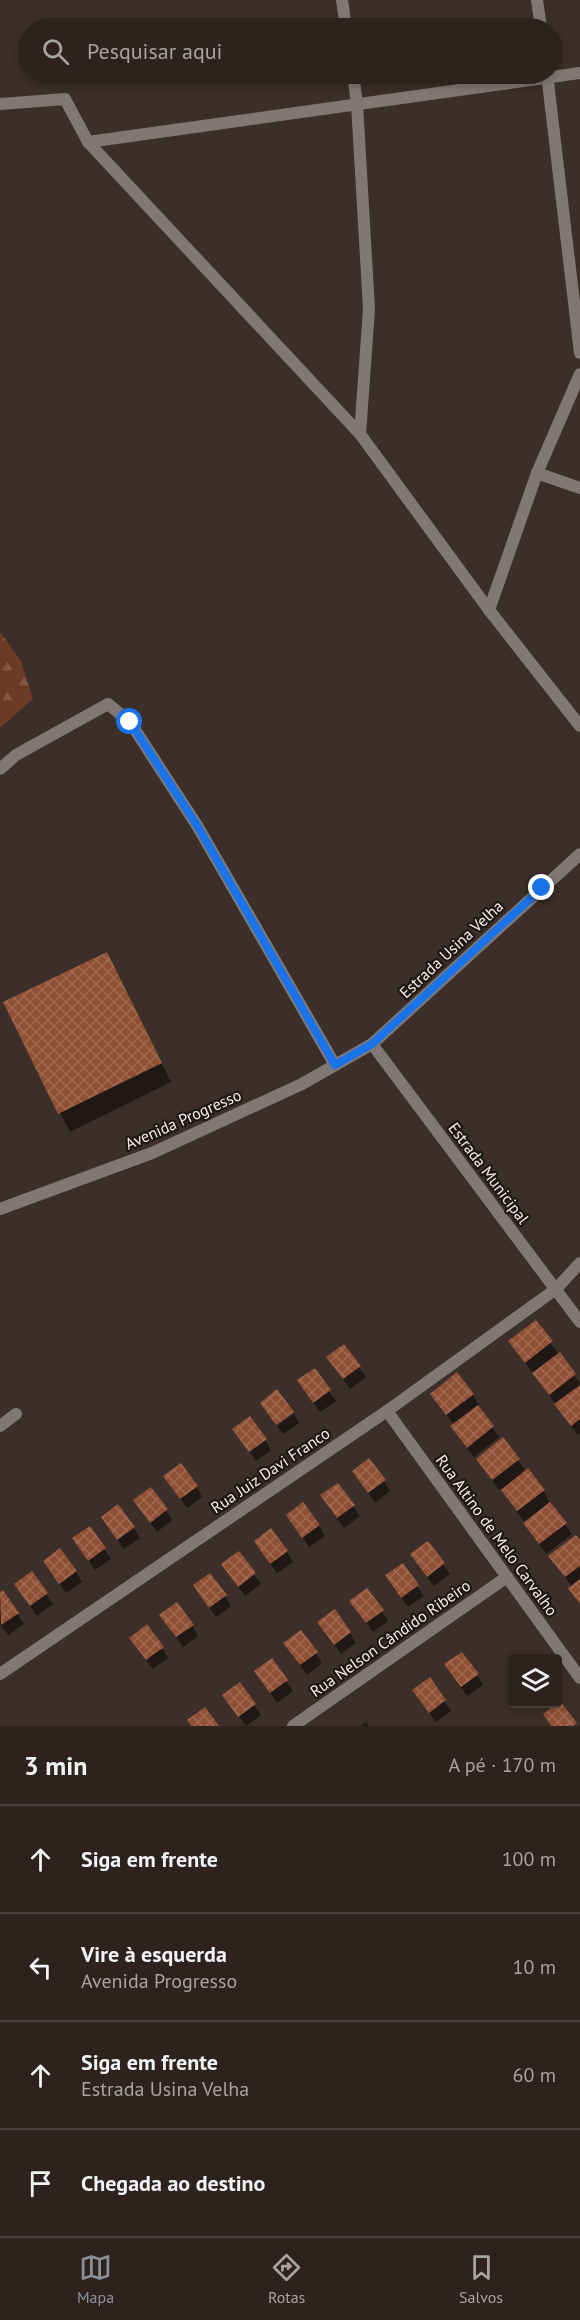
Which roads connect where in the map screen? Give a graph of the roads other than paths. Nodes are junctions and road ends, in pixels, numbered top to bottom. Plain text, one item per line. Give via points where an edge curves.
1 (342, 0) edge
2 (537, 0) edge
3 (345, 18) edge
4 (540, 18) edge
5 (580, 73) edge
6 (562, 74) edge
7 (354, 84) edge
8 (489, 84) edge
9 (549, 84) edge
10 (357, 104) junction
11 (0, 105) edge
12 (88, 142) junction
13 (580, 353) edge
14 (580, 374) edge
15 (360, 434) junction
16 (537, 473) junction
17 (580, 488) edge
18 (489, 610) junction
19 (580, 726) edge
20 (0, 769) edge
21 (580, 854) edge
22 (372, 1044) junction
23 (335, 1065) junction
24 (0, 1209) edge
25 (580, 1263) edge
26 (556, 1289) junction
27 (580, 1322) edge
28 (387, 1411) junction
29 (16, 1414) dead end
30 (0, 1426) edge
31 (507, 1577) junction
32 (0, 1674) edge
33 (580, 1678) edge
34 (292, 1726) edge

1 - 3 street
2 - 4 street
5 - 6 street
7 - 10 street
8 - 10 street
9 - 13 street
10 - 12 street
10 - 15 street via 369,309
11 - 12 street via 65,99
12 - 15 street
14 - 16 street
15 - 18 street
16 - 17 street
16 - 18 street
18 - 19 street
20 - 23 street via 16,755 108,704 130,722 198,827
21 - 22 street, Estrada Usina Velha
22 - 23 street, Avenida Progresso
22 - 26 street, Estrada Municipal
23 - 24 street, Avenida Progresso via 152,1153
25 - 26 street, Rua Juiz Davi Franco
26 - 27 street, Estrada Municipal
26 - 28 street, Rua Juiz Davi Franco
28 - 31 street, Rua Altino de Melo Carvalho
28 - 32 street, Rua Juiz Davi Franco
29 - 30 street
31 - 33 street, Rua Altino de Melo Carvalho
31 - 34 street, Rua Nelson Cândido Ribeiro

